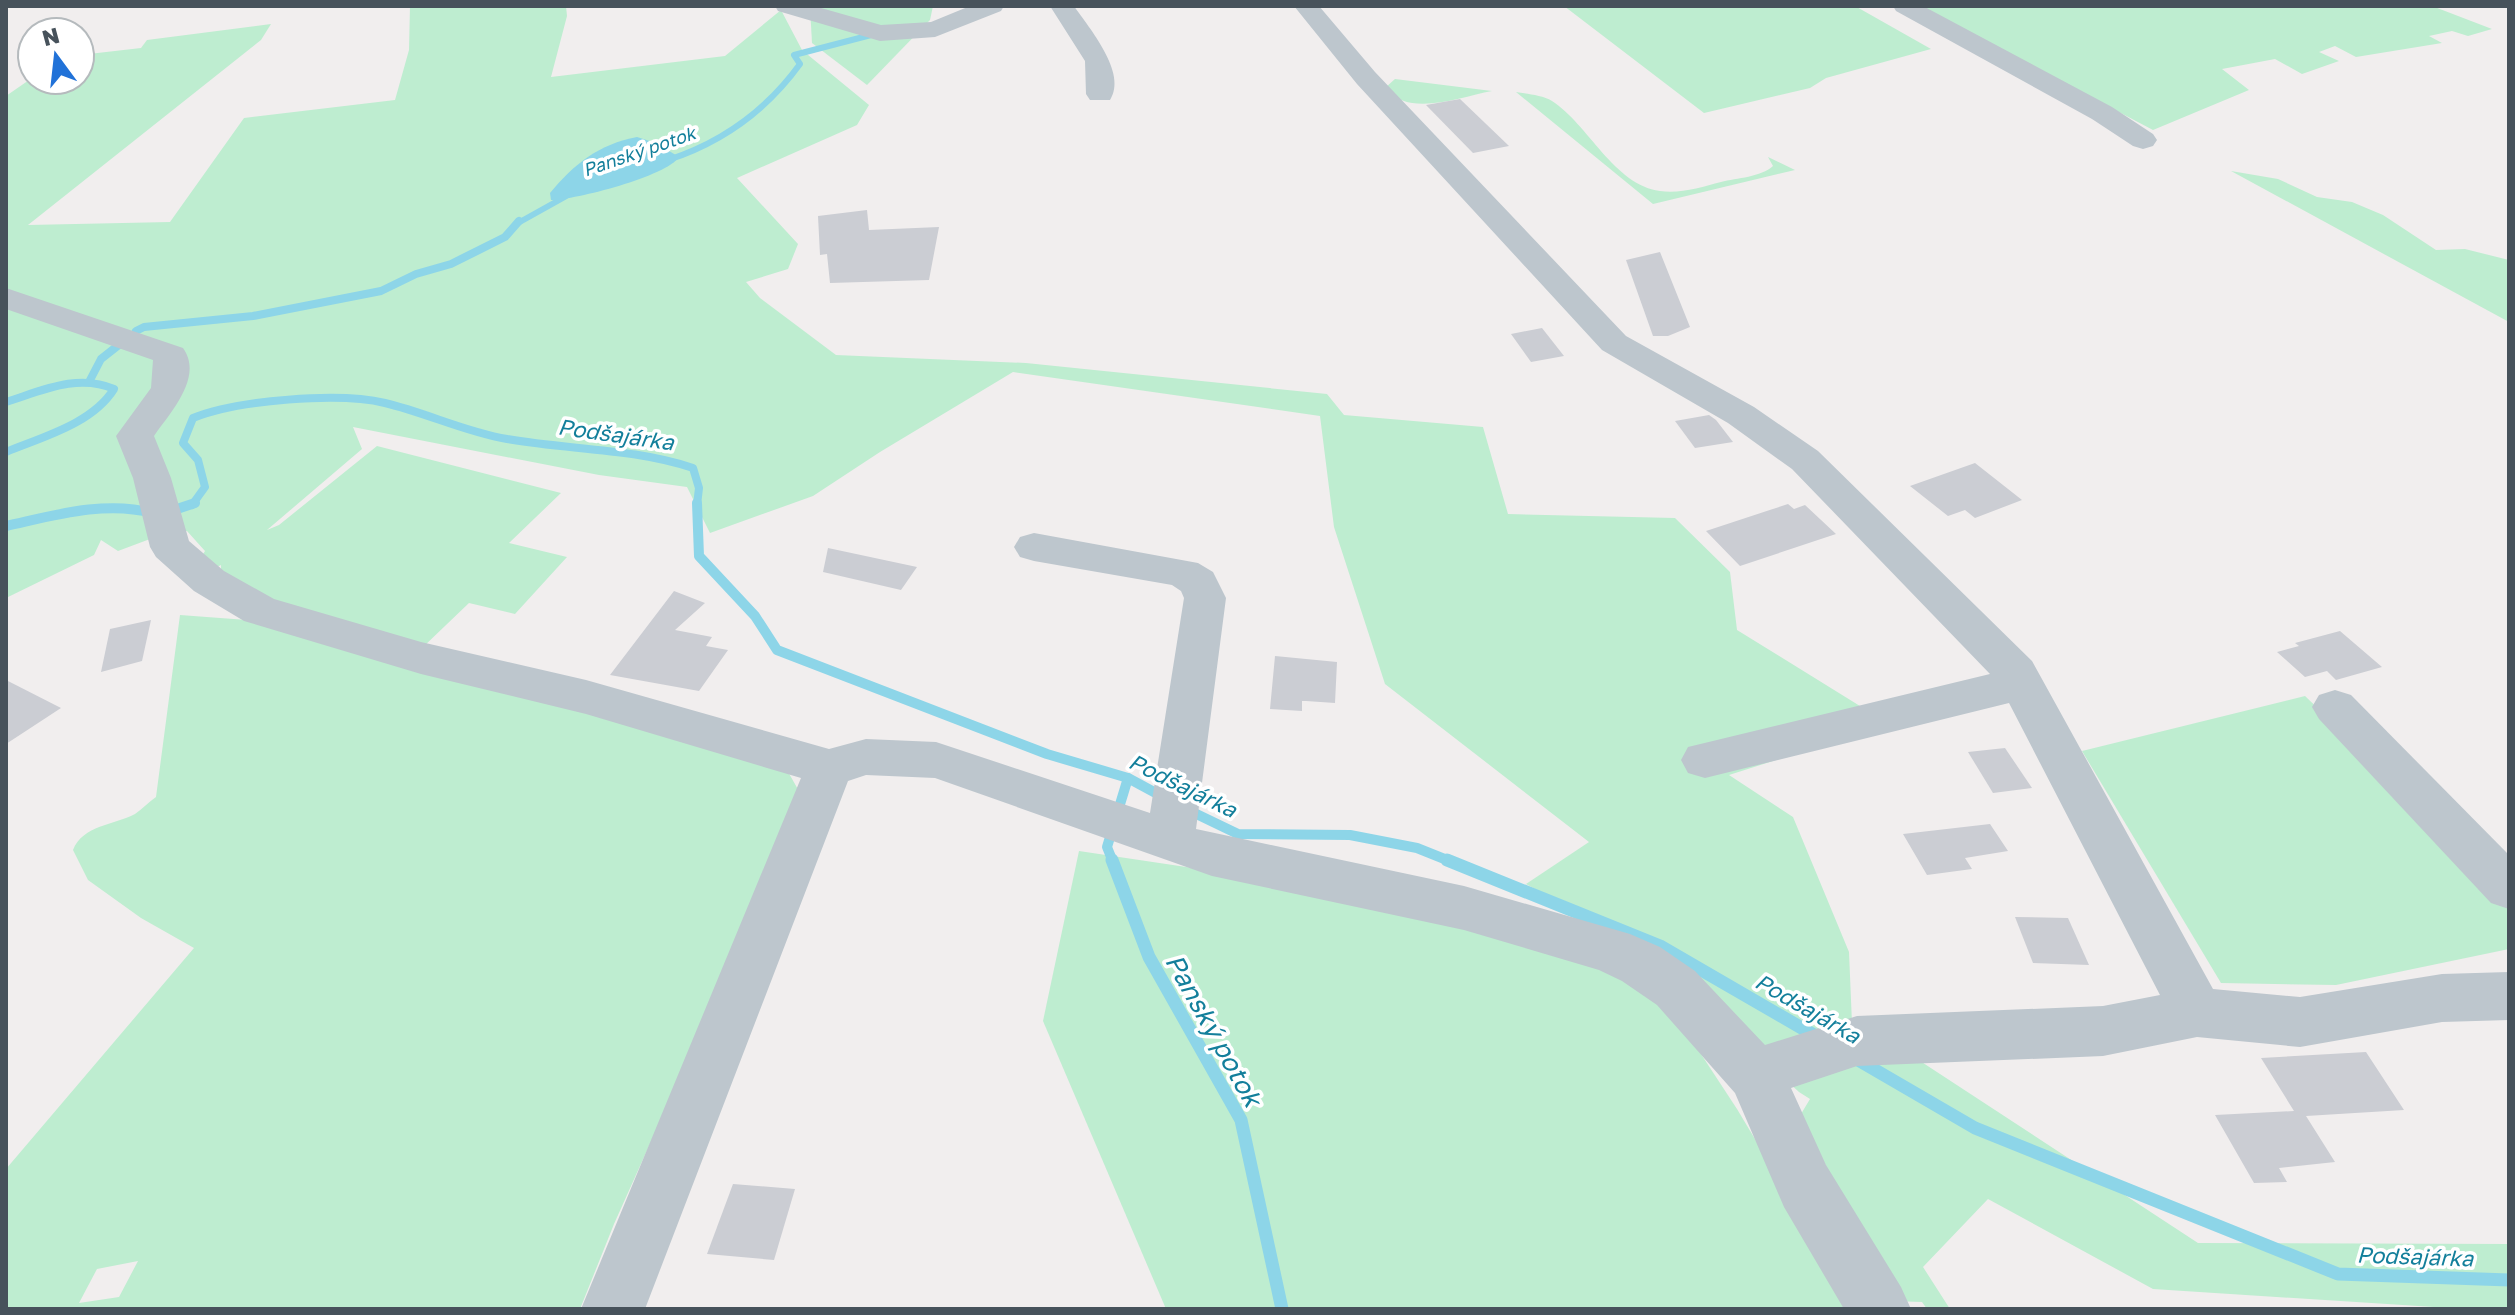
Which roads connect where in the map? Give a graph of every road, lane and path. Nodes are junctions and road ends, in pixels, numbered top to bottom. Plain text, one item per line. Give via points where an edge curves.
1 (787, 6) edge
2 (992, 6) edge
3 (1062, 6) edge
4 (1306, 6) edge
5 (1905, 6) edge
6 (1100, 94) dead end
7 (2143, 140) dead end
8 (6, 298) edge
9 (1034, 547) dead end
10 (2021, 683) junction
11 (2335, 707) dead end
12 (1705, 760) dead end
13 (829, 768) junction
14 (1133, 828) junction
15 (2509, 888) edge
16 (2509, 996) edge
17 (2197, 1012) junction
18 (1756, 1075) junction
19 (613, 1309) edge
20 (1879, 1309) edge

1 - 2 street via 880,33 935,29
3 - 6 street via 1098,61
4 - 10 street via 1366,78 1614,343 1741,415 1805,460
5 - 7 street
8 - 13 street via 171,355 169,388 135,436 170,547 190,567 259,610
9 - 14 street via 1183,573 1198,582 1205,598
10 - 12 street
10 - 17 street
11 - 15 street
13 - 14 street via 866,757 936,760
13 - 19 street
14 - 18 street via 1212,855 1464,908 1611,950 1676,988
16 - 17 street via 2442,998 2300,1022
17 - 18 street via 2103,1031 1838,1046
18 - 20 street via 1805,1186

